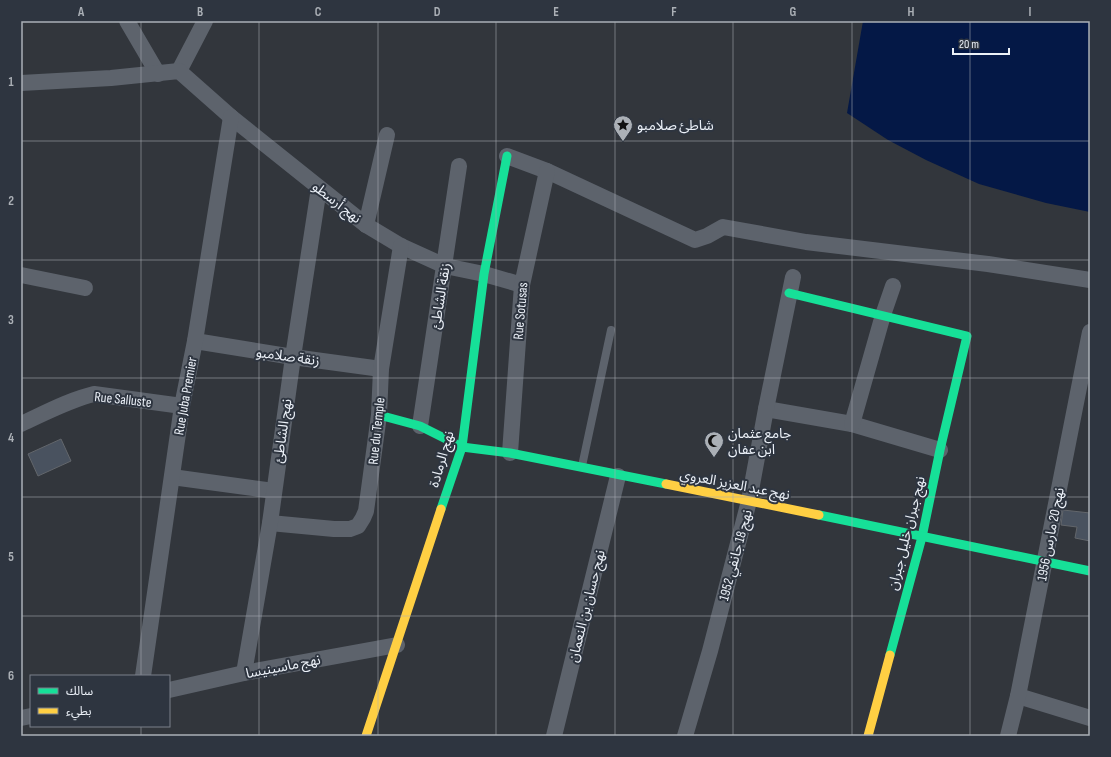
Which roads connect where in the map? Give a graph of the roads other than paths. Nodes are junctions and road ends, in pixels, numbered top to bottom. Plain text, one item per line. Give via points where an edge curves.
1 (127, 21) edge
2 (205, 21) edge
3 (179, 71) junction
4 (158, 74) junction
5 (21, 83) edge
6 (230, 117) junction
7 (387, 135) dead end
8 (507, 156) joint
9 (459, 166) dead end
10 (547, 171) junction
11 (319, 188) junction
12 (366, 225) junction
13 (401, 246) junction
14 (445, 266) junction
15 (484, 274) junction
16 (21, 275) edge
17 (793, 277) dead end
18 (1090, 280) edge
19 (522, 285) junction
20 (893, 286) dead end
21 (85, 288) dead end
22 (789, 293) junction
23 (883, 315) junction
24 (610, 330) dead end
25 (1090, 332) edge
26 (195, 341) junction
27 (293, 357) junction
28 (381, 369) junction
29 (182, 406) junction
30 (766, 409) junction
31 (379, 415) junction
32 (21, 424) edge
33 (852, 424) junction
34 (420, 426) junction
35 (462, 447) junction
36 (940, 450) junction
37 (510, 453) junction
38 (582, 468) junction
39 (618, 476) junction
40 (172, 477) junction
41 (274, 491) junction
42 (749, 501) junction
43 (270, 523) junction
44 (922, 537) junction
45 (1045, 562) junction
46 (1090, 571) edge
47 (397, 645) junction
48 (244, 673) junction
49 (143, 675) edge
50 (170, 690) edge
51 (1018, 696) junction
52 (1090, 718) edge
53 (366, 736) edge
54 (554, 736) edge
55 (685, 736) edge
56 (868, 736) edge
57 (1008, 736) edge

1 - 4 street
2 - 3 street
3 - 4 street
3 - 6 street, نهج أرسطو
4 - 5 street
6 - 11 street, نهج أرسطو
6 - 26 street, Rue Juba Premier
7 - 12 street
8 - 10 street
8 - 15 street, نهج الرمادة
9 - 14 street, زنقة الشاطئ
10 - 18 street via 694,240 723,227 806,242 980,263
10 - 19 street, Rue Sotusas
11 - 12 street, نهج أرسطو
11 - 27 street, نهج الشاطئ
12 - 13 street, نهج أرسطو
13 - 14 street, نهج أرسطو
13 - 28 street, Rue du Temple
14 - 15 street, نهج أرسطو
14 - 34 street, زنقة الشاطئ
15 - 19 street, نهج أرسطو
15 - 35 street, نهج الرمادة
16 - 21 street
17 - 22 street, نهج 18 جانفي 1952
19 - 37 street, Rue Sotusas
20 - 23 street
22 - 23 street
22 - 30 street, نهج 18 جانفي 1952
23 - 33 street
23 - 36 street, نهج جبران خليل جبران via 967,336
24 - 38 lane
25 - 45 street, نهج 20 مارس 1956
26 - 27 street, زنقة صلامبو
26 - 29 street, Rue Juba Premier
27 - 28 street, زنقة صلامبو
27 - 41 street, نهج الشاطئ
28 - 31 street, Rue du Temple
29 - 32 street, Rue Salluste via 94,394 83,396
29 - 40 street, Rue Juba Premier
30 - 33 street
30 - 42 street, نهج 18 جانفي 1952
31 - 34 street, نهج عبد العزيز العروي
31 - 43 street, Rue du Temple via 366,511 358,526 334,529
33 - 36 street
34 - 35 street, نهج عبد العزيز العروي
35 - 37 street, نهج عبد العزيز العروي
35 - 47 street, نهج الرمادة
36 - 44 street, نهج جبران خليل جبران
37 - 38 street, نهج عبد العزيز العروي
38 - 39 street, نهج عبد العزيز العروي
39 - 42 street, نهج عبد العزيز العروي
39 - 54 street, نهج حسان بن النعمان
40 - 41 street
40 - 49 street, Rue Juba Premier
41 - 43 street, نهج الشاطئ
42 - 44 street, نهج عبد العزيز العروي
42 - 55 street, نهج 18 جانفي 1952
43 - 48 street, نهج الشاطئ
44 - 45 street, نهج عبد العزيز العروي
44 - 56 street, نهج جبران خليل جبران
45 - 46 street, نهج عبد العزيز العروي
45 - 51 street, نهج 20 مارس 1956
47 - 48 street, نهج ماسينيسا
47 - 53 street, نهج الرمادة
48 - 50 street, نهج ماسينيسا
51 - 52 street
51 - 57 street, نهج 20 مارس 1956

